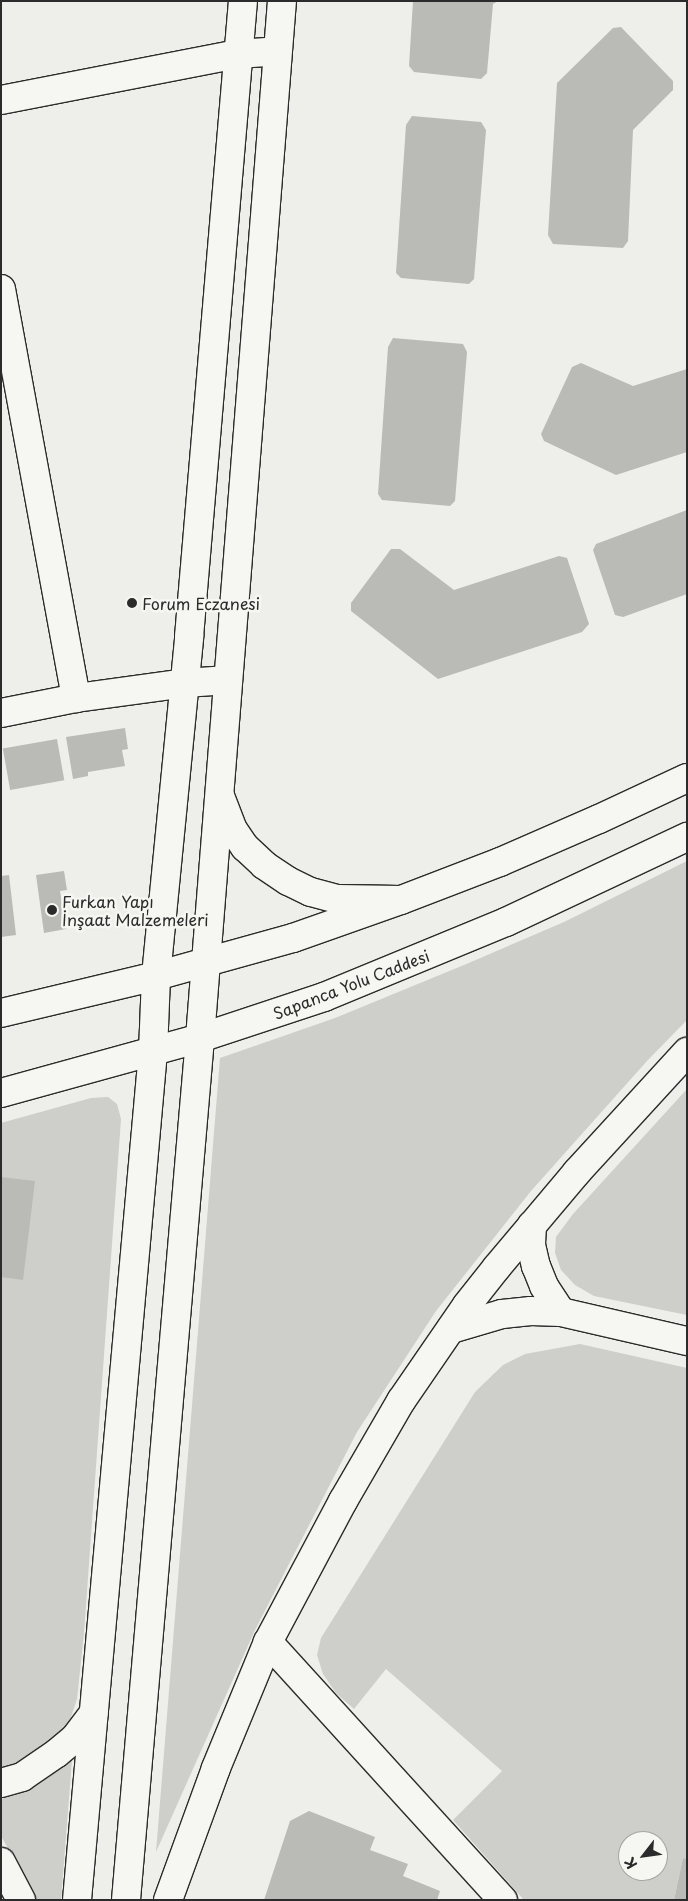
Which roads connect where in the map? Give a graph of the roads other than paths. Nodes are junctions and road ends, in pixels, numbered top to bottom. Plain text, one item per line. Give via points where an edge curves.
1 (244, 1) edge
2 (282, 1) edge
3 (277, 51) junction
4 (238, 54) junction
5 (1, 100) edge
6 (1, 289) edge
7 (228, 680) junction
8 (185, 683) junction
9 (76, 698) junction
10 (1, 713) edge
11 (687, 778) edge
12 (219, 792) junction
13 (687, 837) edge
14 (401, 900) junction
15 (206, 963) junction
16 (156, 976) junction
17 (1, 1013) edge
18 (200, 1038) junction
19 (153, 1052) junction
20 (687, 1052) edge
21 (1, 1093) edge
22 (532, 1225) junction
23 (561, 1312) junction
24 (451, 1329) junction
25 (687, 1341) edge
26 (268, 1642) junction
27 (94, 1713) junction
28 (1, 1783) edge
29 (1, 1862) edge
30 (21, 1900) edge
31 (77, 1900) edge
32 (126, 1900) edge
33 (168, 1900) edge
34 (503, 1900) edge

1 - 4 main road
2 - 3 main road
3 - 4 main road
3 - 7 main road
4 - 5 main road
4 - 8 main road
6 - 9 main road
7 - 8 main road
7 - 12 main road
8 - 9 main road
8 - 16 main road
9 - 10 main road
11 - 14 main road via 599,819
12 - 14 main road via 232,828 245,847 288,882 311,892 338,898
12 - 15 main road
13 - 18 main road, Sapanca Yolu Caddesi via 450,947 324,997
14 - 15 main road via 293,938
15 - 16 main road
15 - 18 main road
16 - 17 main road
16 - 19 main road
18 - 19 main road, Sapanca Yolu Caddesi
18 - 32 main road
19 - 21 main road, Sapanca Yolu Caddesi
19 - 27 main road
20 - 22 main road
22 - 23 main road via 531,1245 536,1266 544,1286
22 - 24 main road
23 - 24 main road via 502,1314
23 - 25 main road
24 - 26 main road via 396,1410
26 - 33 main road via 216,1768
26 - 34 main road
27 - 28 main road via 75,1738 57,1753 22,1777
27 - 31 main road
29 - 30 main road

